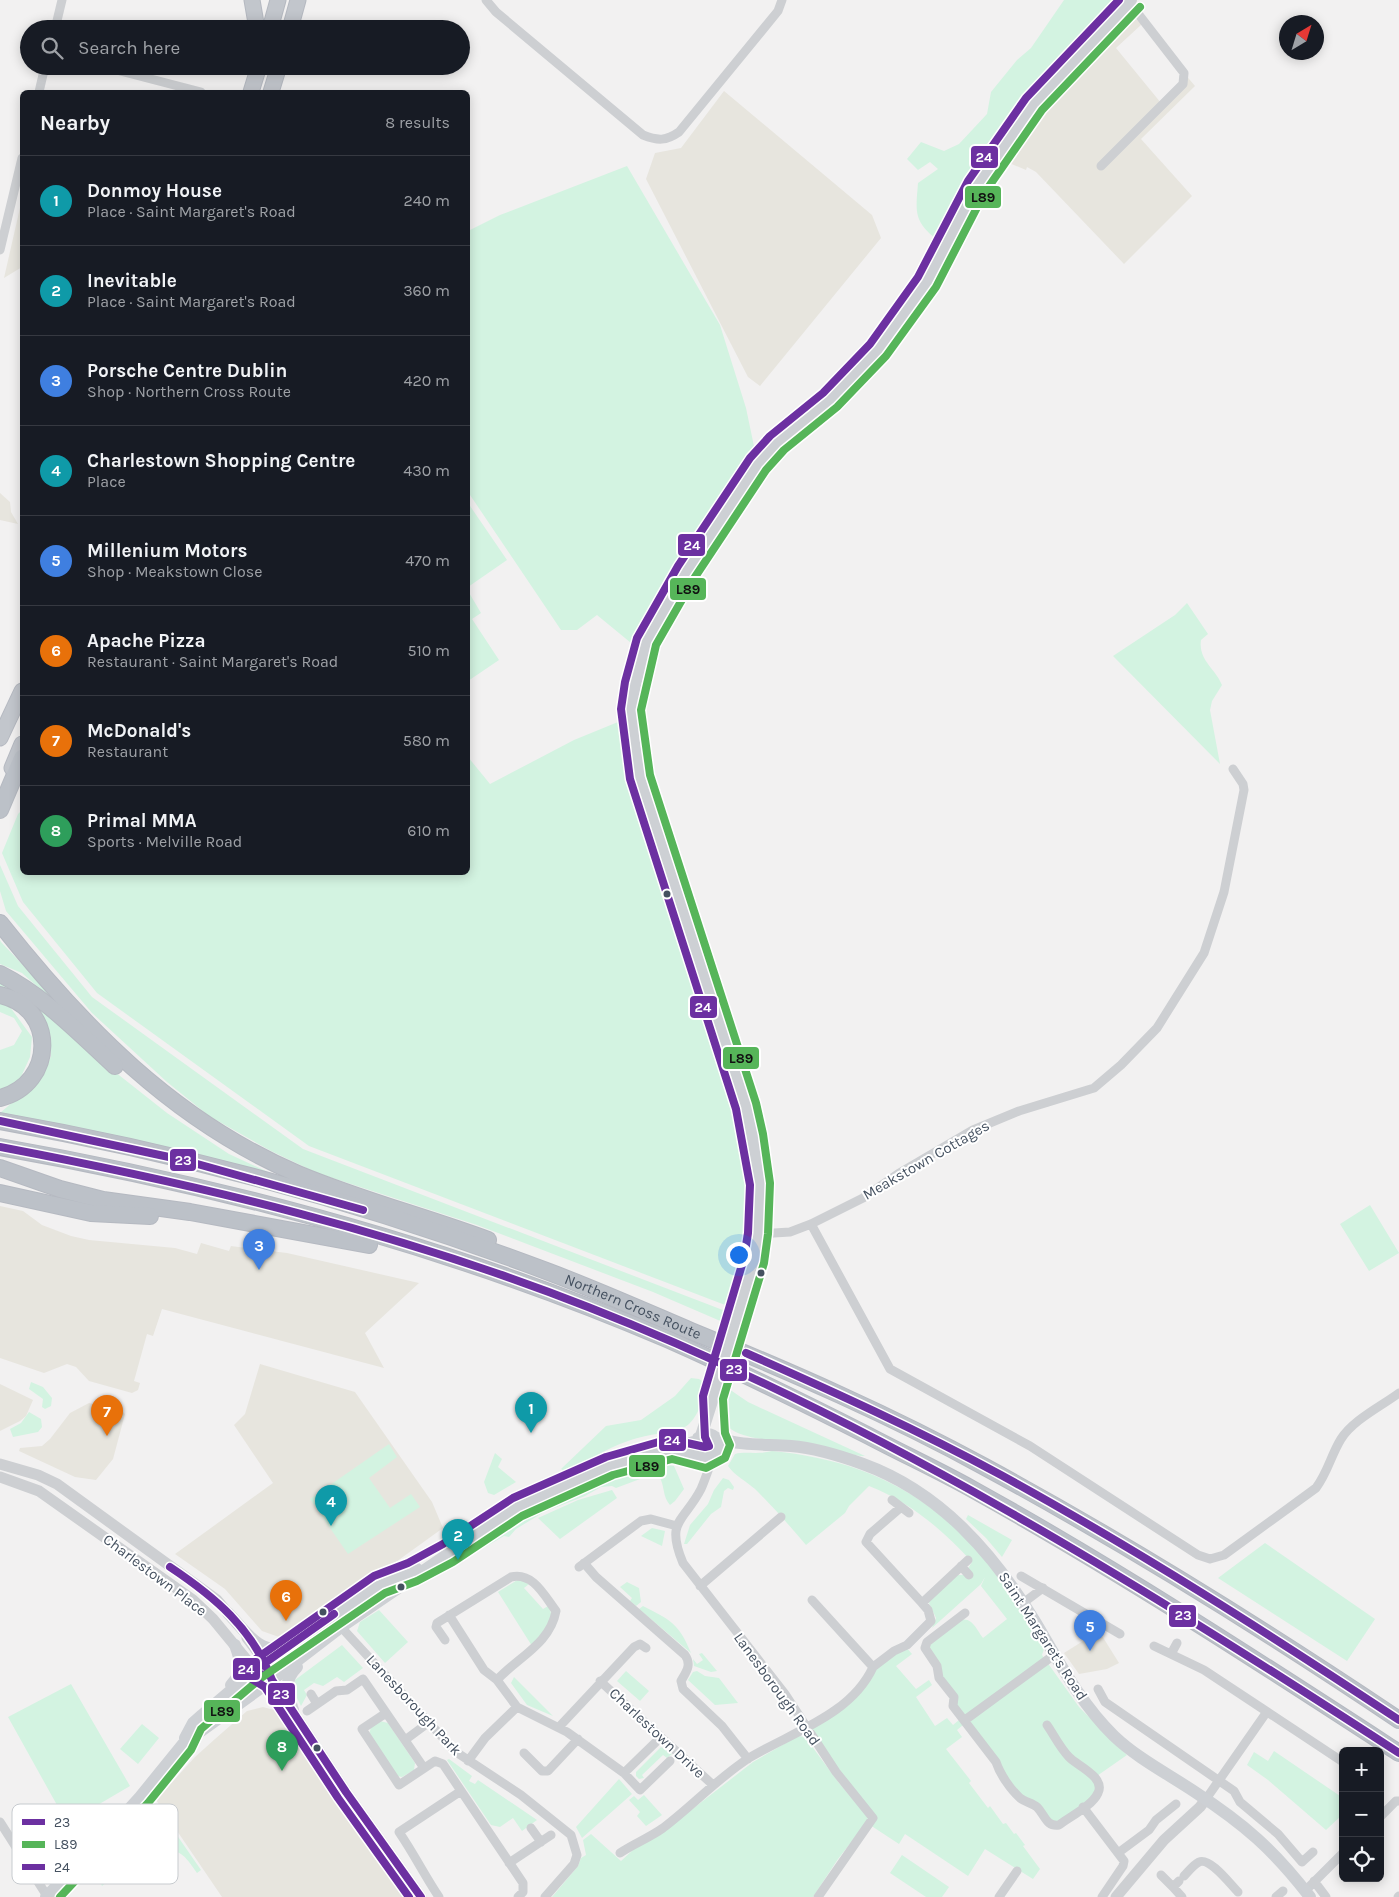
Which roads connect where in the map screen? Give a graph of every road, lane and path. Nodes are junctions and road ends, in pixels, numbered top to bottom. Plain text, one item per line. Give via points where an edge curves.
1 (62, 0) edge
2 (252, 0) edge
3 (278, 0) edge
4 (298, 0) edge
5 (486, 0) edge
6 (782, 0) edge
7 (1131, 1) edge
8 (57, 20) edge
9 (255, 20) edge
10 (272, 20) edge
11 (292, 20) edge
12 (43, 75) edge
13 (136, 75) edge
14 (249, 75) edge
15 (255, 75) edge
16 (276, 75) edge
17 (39, 90) edge
18 (193, 90) edge
19 (245, 90) edge
20 (251, 90) edge
21 (272, 90) edge
22 (20, 166) edge
23 (1101, 166) dead end
24 (0, 250) edge
25 (20, 695) edge
26 (0, 738) edge
27 (18, 762) edge
28 (1233, 768) dead end
29 (0, 792) edge
30 (0, 810) edge
31 (0, 923) edge
32 (0, 974) edge
33 (0, 995) edge
34 (0, 1098) edge
35 (0, 1121) edge
36 (0, 1147) edge
37 (0, 1168) edge
38 (0, 1193) edge
39 (357, 1208) junction
40 (216, 1218) junction
41 (811, 1224) junction
42 (758, 1234) junction
43 (548, 1272) junction
44 (579, 1304) junction
45 (1399, 1393) edge
46 (713, 1398) junction
47 (716, 1437) junction
48 (698, 1439) junction
49 (742, 1444) junction
50 (672, 1449) junction
51 (709, 1455) junction
52 (0, 1464) edge
53 (0, 1477) edge
54 (892, 1500) dead end
55 (900, 1508) junction
56 (909, 1513) dead end
57 (781, 1517) dead end
58 (677, 1526) junction
59 (448, 1553) junction
60 (969, 1575) dead end
61 (1020, 1576) dead end
62 (700, 1586) junction
63 (1043, 1588) junction
64 (812, 1600) dead end
65 (922, 1603) junction
66 (1023, 1603) junction
67 (228, 1613) junction
68 (965, 1613) dead end
69 (449, 1615) junction
70 (341, 1627) junction
71 (1120, 1634) dead end
72 (445, 1640) dead end
73 (322, 1642) junction
74 (1177, 1643) dead end
75 (293, 1644) junction
76 (235, 1645) junction
77 (1154, 1646) dead end
78 (646, 1648) dead end
79 (1171, 1654) junction
80 (1054, 1655) junction
81 (261, 1667) junction
82 (874, 1667) junction
83 (272, 1680) junction
84 (497, 1680) junction
85 (600, 1681) junction
86 (1098, 1689) dead end
87 (311, 1694) dead end
88 (317, 1704) junction
89 (517, 1707) junction
90 (293, 1710) junction
91 (307, 1710) dead end
92 (386, 1713) junction
93 (1266, 1713) junction
94 (202, 1715) junction
95 (965, 1720) junction
96 (1399, 1720) edge
97 (428, 1723) junction
98 (1047, 1725) dead end
99 (559, 1727) junction
100 (806, 1728) junction
101 (660, 1738) junction
102 (578, 1739) junction
103 (404, 1740) junction
104 (183, 1744) junction
105 (524, 1753) dead end
106 (1399, 1753) edge
107 (748, 1759) junction
108 (1339, 1759) edge
109 (670, 1760) dead end
110 (468, 1762) junction
111 (424, 1768) junction
112 (624, 1773) junction
113 (1220, 1780) junction
114 (713, 1786) junction
115 (462, 1791) junction
116 (1206, 1799) junction
117 (1399, 1800) edge
118 (134, 1804) edge
119 (1176, 1804) dead end
120 (1083, 1807) junction
121 (1384, 1813) edge
122 (0, 1822) edge
123 (531, 1828) dead end
124 (551, 1835) dead end
125 (12, 1842) edge
126 (541, 1842) junction
127 (1313, 1852) dead end
128 (620, 1853) dead end
129 (1118, 1853) junction
130 (1339, 1856) edge
131 (510, 1863) junction
132 (1016, 1871) dead end
133 (1161, 1875) dead end
134 (1178, 1881) junction
135 (1314, 1881) junction
136 (38, 1884) edge
137 (59, 1884) edge
138 (1238, 1892) dead end
139 (1307, 1894) edge
140 (46, 1897) edge
141 (421, 1897) edge
142 (439, 1897) edge
143 (518, 1897) edge
144 (545, 1897) edge
145 (818, 1897) edge
146 (999, 1897) edge
147 (1102, 1897) edge
148 (1116, 1897) edge
149 (1182, 1897) edge
150 (1326, 1897) edge

1 - 8 street
2 - 9 highway
3 - 10 highway
4 - 11 highway
5 - 6 street via 496,12 636,128 656,140 669,139 679,132 778,11
7 - 23 street via 1184,73 1184,80
7 - 42 main road via 1034,104 976,187 927,282 878,350 830,400 777,443 744,483 668,602 645,649 631,710 640,777 750,1125 760,1184
12 - 17 street
13 - 18 street
14 - 19 highway
15 - 20 highway
16 - 21 highway
22 - 24 street
25 - 26 highway
27 - 29 highway
27 - 30 highway
28 - 41 street, Meakstown Cottages via 1244,790 1224,892 1204,953 1157,1028 1094,1088 998,1118 929,1155 863,1198
31 - 43 highway via 37,969 130,1067 179,1107 214,1130 299,1175 522,1252
32 - 39 highway via 45,1002 117,1068 168,1108 225,1145 274,1171
33 - 34 highway via 22,1004 31,1013 38,1024 43,1049 40,1064 26,1084
35 - 39 highway, Northern Cross Route via 152,1152 298,1189
36 - 44 highway, Northern Cross Route via 124,1171 292,1212 408,1245
37 - 40 highway via 82,1195
38 - 40 highway via 91,1213
39 - 43 highway, Northern Cross Route
40 - 44 highway via 355,1241
41 - 42 street, Meakstown Cottages via 790,1232
41 - 45 street via 890,1369 1030,1446 1198,1555 1210,1559 1224,1554 1316,1488 1349,1428
42 - 46 main road, bridge via 754,1260
43 - 96 highway, Northern Cross Route via 828,1388 983,1465 1120,1543
44 - 106 highway, Northern Cross Route via 668,1340 796,1400 969,1487 1103,1564
46 - 47 main road
46 - 48 main road
47 - 48 main road via 708,1434
47 - 49 main road, Saint Margaret's Road
47 - 51 main road via 720,1445
48 - 50 main road
48 - 51 main road via 696,1449
49 - 51 main road, Saint Margaret's Road
49 - 66 main road, Saint Margaret's Road via 794,1446 831,1454 864,1464 914,1489 965,1529 994,1561
50 - 51 main road
50 - 59 main road via 610,1466 517,1507
51 - 58 street via 701,1489
52 - 67 street, Charlestown Place via 57,1484 217,1600
53 - 76 street, Charlestown Place via 39,1491 116,1544 193,1600
54 - 55 street
55 - 56 street
55 - 65 street via 870,1534 866,1542 898,1572
57 - 62 street
58 - 62 street, Lanesborough Road via 675,1544 682,1563
58 - 107 street via 651,1519 641,1521 581,1565 685,1656 688,1670 681,1681 683,1689 722,1726
59 - 70 main road
59 - 75 main road via 380,1584
60 - 65 street via 965,1563
61 - 63 street
62 - 100 street, Lanesborough Road via 784,1694
63 - 66 street
63 - 71 street
64 - 82 street
65 - 82 street via 931,1621 906,1645
66 - 80 main road, Saint Margaret's Road
67 - 75 main road via 255,1642 267,1648 280,1649
67 - 81 street, Charlestown Place
68 - 95 street via 927,1642 925,1648 939,1678 954,1698 953,1706
69 - 72 street via 436,1627
69 - 84 street via 484,1670
69 - 84 street via 512,1577 522,1575 530,1578 556,1611 554,1621 541,1642
70 - 73 main road
70 - 97 street, Lanesborough Park
73 - 83 main road
73 - 90 main road via 288,1679 287,1691
74 - 79 street
75 - 81 main road
76 - 81 street, Charlestown Place
76 - 94 main road via 241,1661 238,1676
77 - 79 street
78 - 85 street via 640,1644 634,1648
79 - 93 street via 1204,1670
80 - 95 street
80 - 116 main road, Saint Margaret's Road via 1092,1712 1116,1738
81 - 83 street, Charlestown Place
81 - 94 main road
82 - 100 street via 866,1684 850,1700
83 - 90 street
83 - 104 main road
84 - 89 street
85 - 99 street
85 - 101 street, Charlestown Drive
86 - 113 street via 1105,1702
87 - 88 street
88 - 91 street
88 - 92 street via 336,1691 348,1690 363,1679
89 - 99 street
89 - 110 street via 485,1738
90 - 141 street via 346,1792
92 - 103 street
92 - 111 street via 362,1729 398,1785
93 - 108 street
93 - 113 street
94 - 104 main road via 193,1723
95 - 120 street via 1020,1798 1036,1806 1048,1823 1060,1825
97 - 103 street
97 - 110 street, Lanesborough Park
98 - 120 street via 1069,1758 1086,1768 1098,1784 1095,1798
99 - 102 street
100 - 107 street
100 - 145 street, Lanesborough Road via 873,1818
101 - 112 street
101 - 114 street, Charlestown Drive
102 - 105 street via 548,1771 542,1771
102 - 112 street
103 - 111 street
104 - 118 main road
107 - 114 street
109 - 112 street via 640,1790
110 - 144 street, Lanesborough Park via 521,1795 566,1829 575,1845 576,1860
111 - 115 street via 435,1761 443,1764
113 - 116 street
113 - 127 street via 1234,1790 1240,1802 1278,1834 1302,1862
114 - 128 street via 662,1828
115 - 131 street
115 - 142 street via 398,1832
116 - 139 main road, Saint Margaret's Road via 1276,1854
116 - 148 street via 1164,1840
117 - 121 street
119 - 129 street
120 - 129 street
122 - 125 street
123 - 126 street
124 - 126 street
126 - 131 street
129 - 147 street via 1124,1866
130 - 135 street
131 - 143 street via 524,1883 523,1892
132 - 146 street
133 - 134 street
134 - 138 street via 1197,1863 1204,1861
134 - 149 street
135 - 139 street
135 - 150 street
136 - 140 street
137 - 140 main road

